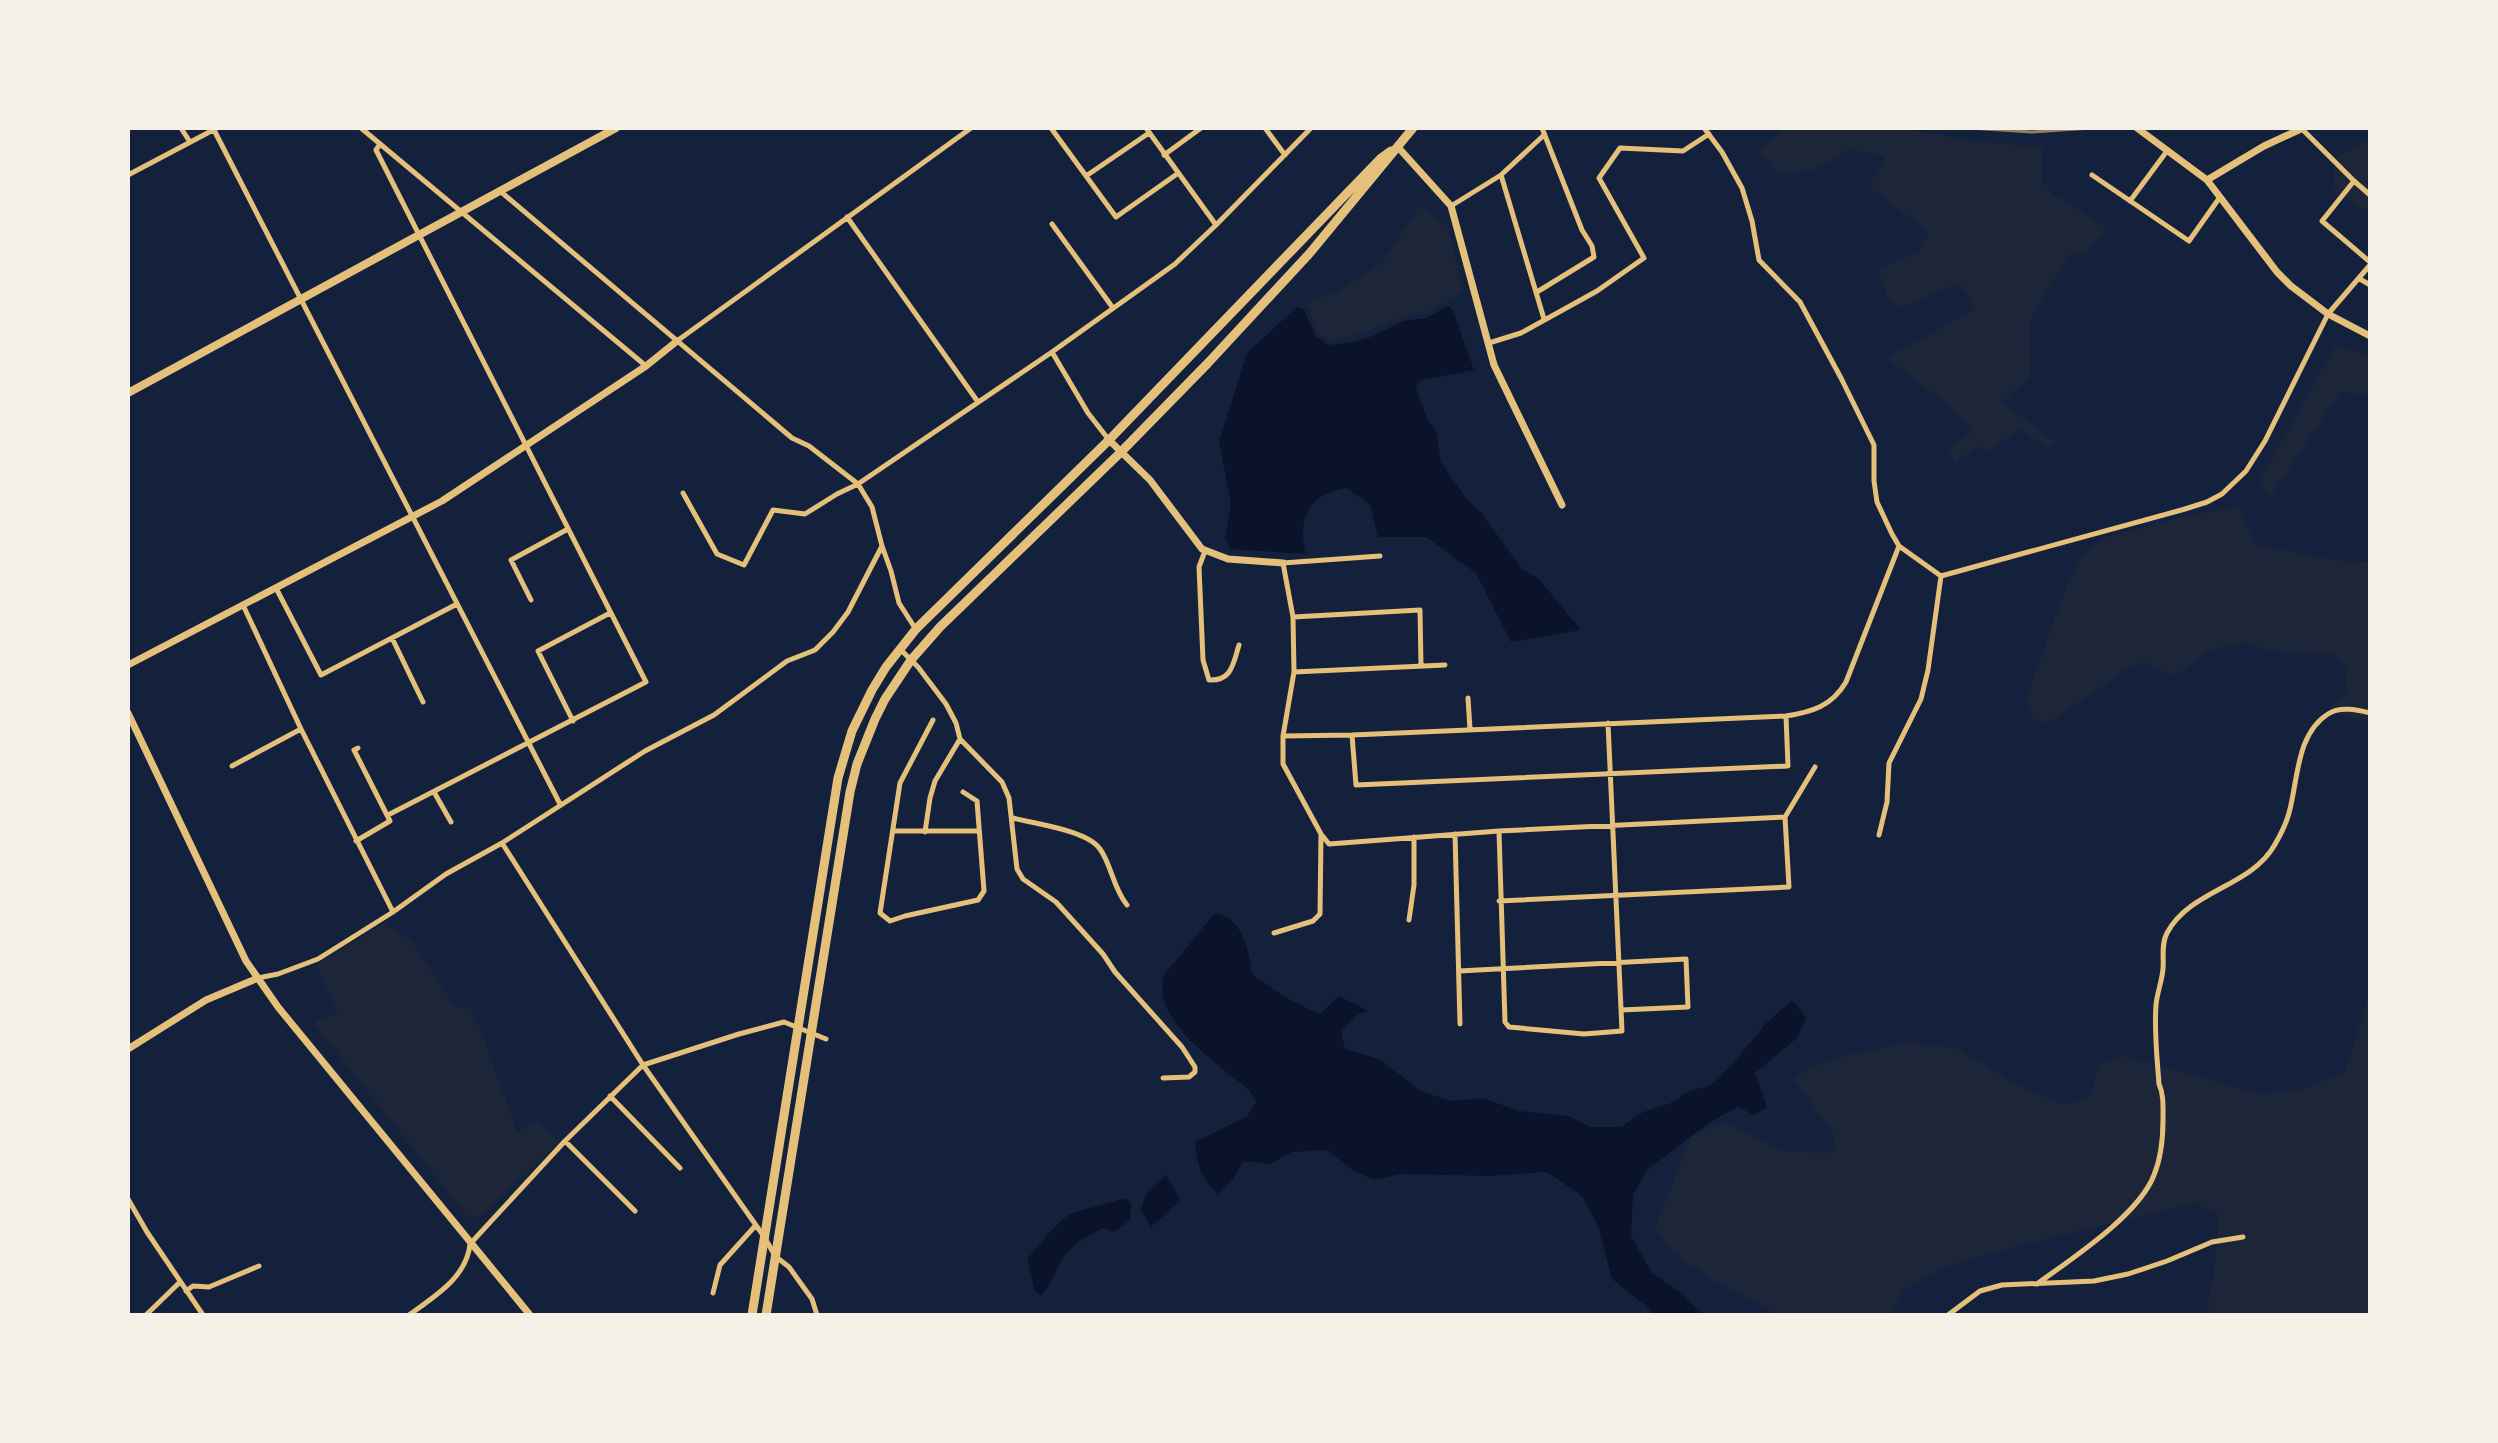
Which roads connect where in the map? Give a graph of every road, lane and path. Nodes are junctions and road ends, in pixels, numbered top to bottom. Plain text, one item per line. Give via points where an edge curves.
1 (181, 128) edge
2 (361, 128) edge
3 (616, 128) edge
4 (971, 128) edge
5 (1051, 128) edge
6 (1201, 128) edge
7 (1265, 128) edge
8 (1311, 128) edge
9 (1413, 128) edge
10 (1542, 128) edge
11 (1704, 128) edge
12 (2137, 128) edge
13 (2303, 128) edge
14 (216, 129) edge
15 (1148, 130) edge
16 (1709, 134) junction
17 (1544, 135) junction
18 (190, 142) junction
19 (380, 144) junction
20 (1397, 146) junction
21 (2168, 150) junction
22 (1164, 155) junction
23 (1285, 155) junction
24 (1177, 174) junction
25 (128, 175) edge
26 (1501, 175) junction
27 (2092, 175) dead end
28 (1086, 176) junction
29 (2207, 180) junction
30 (2354, 181) junction
31 (500, 191) junction
32 (2370, 195) edge
33 (2220, 197) junction
34 (2130, 201) junction
35 (1451, 206) junction
36 (463, 212) junction
37 (847, 217) junction
38 (1052, 224) dead end
39 (1216, 225) junction
40 (419, 235) junction
41 (2370, 264) edge
42 (2360, 279) junction
43 (2370, 285) edge
44 (1537, 292) junction
45 (301, 299) junction
46 (1113, 308) junction
47 (2328, 314) junction
48 (1544, 319) junction
49 (2370, 336) edge
50 (677, 341) junction
51 (1489, 343) junction
52 (1052, 352) junction
53 (646, 366) junction
54 (128, 393) edge
55 (978, 402) junction
56 (1109, 440) junction
57 (526, 445) junction
58 (1121, 452) junction
59 (858, 484) junction
60 (683, 493) dead end
61 (1562, 505) dead end
62 (412, 518) junction
63 (568, 529) junction
64 (882, 546) junction
65 (1899, 546) junction
66 (1205, 551) junction
67 (1380, 556) dead end
68 (1283, 563) junction
69 (1941, 576) junction
70 (276, 588) junction
71 (531, 600) dead end
72 (457, 604) junction
73 (243, 605) junction
74 (610, 613) junction
75 (1293, 617) junction
76 (916, 629) junction
77 (392, 638) junction
78 (1239, 645) dead end
79 (900, 649) junction
80 (911, 660) junction
81 (128, 665) edge
82 (1445, 665) dead end
83 (1421, 666) junction
84 (1294, 672) junction
85 (1468, 698) dead end
86 (423, 702) dead end
87 (128, 713) edge
88 (2370, 713) edge
89 (1786, 716) junction
90 (933, 720) dead end
91 (573, 721) junction
92 (1608, 723) junction
93 (301, 729) junction
94 (1470, 729) junction
95 (1352, 735) junction
96 (1283, 736) junction
97 (960, 739) junction
98 (527, 744) junction
99 (358, 748) dead end
100 (232, 766) dead end
101 (1815, 767) dead end
102 (1611, 775) junction
103 (434, 792) junction
104 (963, 792) dead end
105 (560, 804) junction
106 (388, 815) junction
107 (1785, 817) junction
108 (1013, 818) junction
109 (451, 822) dead end
110 (1613, 826) junction
111 (893, 831) junction
112 (978, 831) junction
113 (1499, 831) junction
114 (925, 832) junction
115 (1321, 834) junction
116 (1455, 834) junction
117 (1879, 835) dead end
118 (1414, 837) junction
119 (356, 841) junction
120 (502, 843) junction
121 (1616, 894) junction
122 (1499, 901) junction
123 (1127, 905) dead end
124 (393, 912) junction
125 (1409, 920) dead end
126 (1274, 933) dead end
127 (1619, 961) junction
128 (1503, 968) junction
129 (1459, 971) junction
130 (258, 978) junction
131 (1621, 1010) junction
132 (1460, 1024) dead end
133 (826, 1039) dead end
134 (128, 1049) edge
135 (643, 1065) junction
136 (1163, 1078) dead end
137 (610, 1096) junction
138 (565, 1141) junction
139 (680, 1168) dead end
140 (128, 1199) edge
141 (635, 1211) dead end
142 (756, 1225) junction
143 (2243, 1237) dead end
144 (765, 1238) junction
145 (470, 1244) junction
146 (775, 1256) junction
147 (259, 1266) dead end
148 (180, 1282) junction
149 (2037, 1284) junction
150 (186, 1291) junction
151 (713, 1293) dead end
152 (528, 1314) edge
153 (146, 1315) edge
154 (203, 1315) edge
155 (409, 1315) edge
156 (752, 1315) edge
157 (766, 1315) edge
158 (817, 1315) edge
159 (1948, 1315) edge

1 - 18 street
2 - 19 street
3 - 31 main road
4 - 37 street
5 - 28 street
6 - 22 street
7 - 23 street
8 - 23 street
9 - 20 highway
10 - 17 street
11 - 16 street
12 - 21 street
13 - 29 street
13 - 30 street
14 - 18 street
14 - 45 street
15 - 22 street
15 - 28 street
16 - 48 street via 1683,151 1620,148 1599,178 1644,258
16 - 65 street via 1742,188 1759,260 1800,302 1874,445 1877,502
17 - 26 street
17 - 44 street via 1594,257
18 - 25 street
19 - 36 street
19 - 40 street via 376,150
20 - 35 street
20 - 56 highway
20 - 58 highway via 1309,254
21 - 29 street
21 - 34 street
22 - 24 street
23 - 39 street
24 - 28 street via 1116,217
24 - 39 street
26 - 35 street
26 - 44 street
27 - 34 street
29 - 33 street
30 - 32 street
30 - 41 street via 2322,221
31 - 36 main road
31 - 50 street
33 - 34 street via 2189,241
33 - 47 street via 2277,272
35 - 51 street
36 - 40 main road
36 - 53 street
37 - 50 street
37 - 55 street
38 - 46 street
39 - 46 street via 1175,264
40 - 45 main road
40 - 57 street
41 - 42 street
42 - 43 street
42 - 47 street
44 - 48 street
45 - 54 main road
45 - 62 street
46 - 52 street
47 - 49 street
47 - 69 street via 2265,441 2246,471 2222,494 2185,509
48 - 51 street
50 - 53 street
50 - 59 street via 792,438
51 - 61 street via 1504,388
52 - 55 street
52 - 56 street
53 - 57 street
55 - 59 street
56 - 58 street
56 - 76 highway
57 - 62 street
57 - 63 street
58 - 66 street
58 - 80 highway
59 - 60 street via 805,514 773,510 744,565 717,554
59 - 64 street via 872,507
62 - 70 street
62 - 72 street
63 - 71 street via 511,560
63 - 74 street
64 - 76 street via 899,603
64 - 105 street via 848,612 815,650 787,661 714,715
65 - 69 street
65 - 89 street via 1841,691 1823,707
66 - 68 street via 1228,559
66 - 78 street via 1199,567 1203,660 1209,680 1229,674
67 - 68 street
68 - 75 street
69 - 117 street via 1928,670 1921,699 1889,763
70 - 73 street
70 - 77 street via 321,675
72 - 77 street
72 - 98 street
73 - 81 street
73 - 93 street
74 - 91 street via 538,651
74 - 91 street via 646,682
75 - 83 street via 1420,610
75 - 84 street
76 - 79 highway
77 - 86 street
79 - 80 street
79 - 144 highway via 862,710 838,778
80 - 97 street via 946,704
80 - 146 highway via 875,719 850,792
82 - 83 street
83 - 84 street
84 - 96 street
85 - 94 street
87 - 130 street
88 - 149 street via 2341,710 2321,720 2300,755 2289,814 2267,858 2192,904 2167,933 2156,1003 2163,1133 2154,1176 2122,1216
89 - 92 street
89 - 102 street via 1788,766
90 - 111 street via 900,783
91 - 98 street
92 - 94 street
92 - 102 street
93 - 100 street
93 - 119 street
94 - 95 street
95 - 96 street
95 - 102 street via 1356,785
96 - 115 street via 1283,764
97 - 108 street via 1002,782
97 - 114 street via 935,781
98 - 103 street
98 - 105 street
99 - 106 street via 354,750
101 - 107 street
102 - 110 street
103 - 106 street
103 - 109 street
104 - 112 street via 977,801
105 - 120 street
106 - 119 street via 390,821
107 - 110 street
107 - 121 street via 1789,887
108 - 123 street via 1089,838 1100,849
108 - 136 street via 1017,869 1023,879 1056,902 1195,1067 1193,1076
110 - 113 street
110 - 121 street
111 - 112 street via 880,913 890,921 978,900 984,891
111 - 114 street
112 - 114 street
113 - 116 street
113 - 122 street
115 - 118 street via 1329,844
115 - 126 street via 1320,914
116 - 118 street
116 - 129 street
118 - 125 street
119 - 124 street
120 - 124 street
120 - 135 street
121 - 122 street
121 - 127 street
122 - 128 street
124 - 130 street via 318,959
127 - 128 street
127 - 131 street
127 - 131 street via 1686,959 1688,1007
128 - 129 street
128 - 131 street via 1509,1027 1584,1034 1622,1031
129 - 132 street
130 - 134 street via 206,1000
130 - 145 street
133 - 135 street via 784,1022
135 - 137 street
135 - 142 street
137 - 138 street
137 - 139 street
138 - 141 street
138 - 145 street
140 - 148 street
142 - 144 street
142 - 151 street via 720,1265
143 - 149 street via 2212,1242 2128,1274
144 - 146 street
144 - 156 highway
145 - 152 street
145 - 155 street via 469,1260 460,1272
146 - 157 highway
146 - 158 street via 812,1299
147 - 150 street
148 - 150 street
148 - 153 street
149 - 159 street via 2018,1282 1980,1291
150 - 154 street

